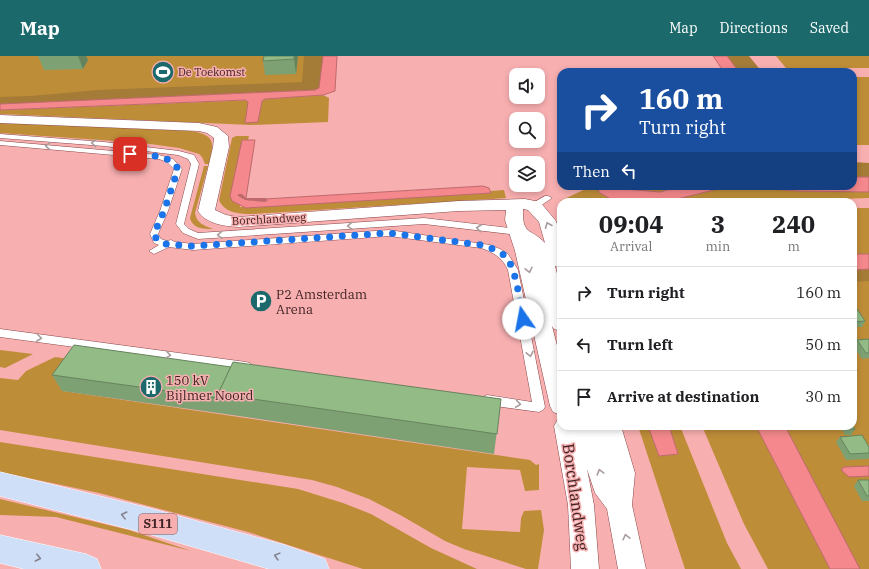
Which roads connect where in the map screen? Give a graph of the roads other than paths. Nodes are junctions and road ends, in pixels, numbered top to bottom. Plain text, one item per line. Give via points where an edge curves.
1 (0, 118) edge
2 (0, 136) edge
3 (0, 143) edge
4 (515, 204) junction
5 (518, 232) junction
6 (193, 235) junction
7 (166, 244) junction
8 (557, 250) edge
9 (154, 251) dead end
10 (557, 309) edge
11 (0, 333) edge
12 (259, 368) edge
13 (557, 389) edge
14 (477, 399) edge
15 (567, 430) edge
16 (589, 430) edge
17 (610, 430) edge
18 (0, 484) edge
19 (619, 505) junction
20 (0, 548) edge
21 (86, 569) edge
22 (314, 569) edge
23 (585, 569) edge
24 (632, 569) edge

1 - 4 street, Borchlandweg via 199,127 212,130 221,136 221,147 206,211 213,218 225,221
6 -> 2 lane via 180,224 195,164 191,157 179,153 104,144
7 -> 3 lane via 157,240 154,234 178,169 169,160 70,148
4 - 5 street via 514,220
8 -> 4 street, Borchlandweg via 541,202
5 -> 6 lane via 424,221 211,236
5 - 10 street via 538,245
5 -> 13 street
6 - 7 lane
7 - 9 lane
7 - 14 lane via 193,246 389,233 492,248 504,255 513,270 539,407
11 -> 12 lane
15 - 23 street, Borchlandweg via 581,505
19 -> 16 street, Borchlandweg via 604,485
17 - 19 street, Borchlandweg via 623,474
22 -> 18 main road, S111 via 150,521
24 -> 19 street, Borchlandweg
20 -> 21 main road

